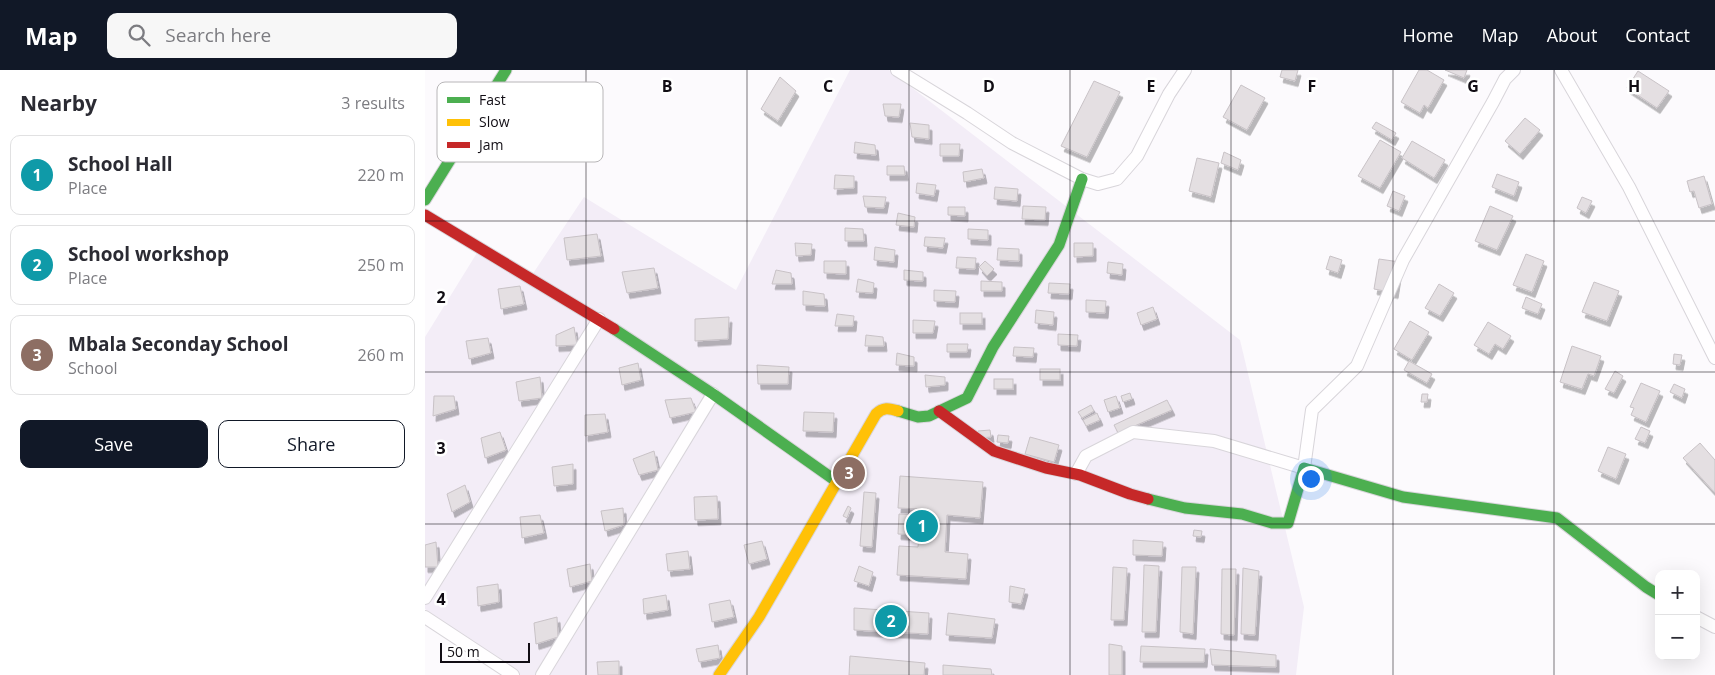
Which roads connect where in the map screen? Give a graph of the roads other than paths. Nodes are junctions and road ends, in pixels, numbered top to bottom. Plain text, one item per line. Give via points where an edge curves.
1 (506, 70) edge
2 (897, 70) edge
3 (1185, 70) edge
4 (1515, 70) edge
5 (1561, 70) edge
6 (499, 82) edge
7 (449, 162) edge
8 (1083, 179) junction
9 (425, 200) edge
10 (425, 216) edge
11 (599, 319) junction
12 (1715, 358) edge
13 (713, 394) junction
14 (939, 411) junction
15 (1304, 468) junction
16 (1075, 474) junction
17 (836, 480) junction
18 (1655, 593) edge
19 (425, 598) edge
20 (425, 617) edge
21 (1700, 620) edge
22 (1715, 627) edge
23 (513, 675) edge
24 (542, 675) edge
25 (719, 675) edge

1 - 6 street
2 - 8 street via 1012,143
3 - 8 street via 1137,156 1117,179 1098,184
4 - 15 street via 1505,78 1403,260 1357,366 1312,410
5 - 12 street via 1629,187
7 - 9 street
8 - 14 street via 1059,246 993,347 967,398
10 - 11 street
11 - 13 street
11 - 19 street
13 - 17 street
13 - 24 street
14 - 16 street via 994,451
14 - 17 street via 929,416 918,416 881,409
15 - 16 street via 1214,441 1133,432 1086,456
15 - 16 street via 1288,523 1185,508 1131,494
15 - 18 street via 1403,497 1557,518
17 - 25 street via 759,617
20 - 23 street
21 - 22 street

